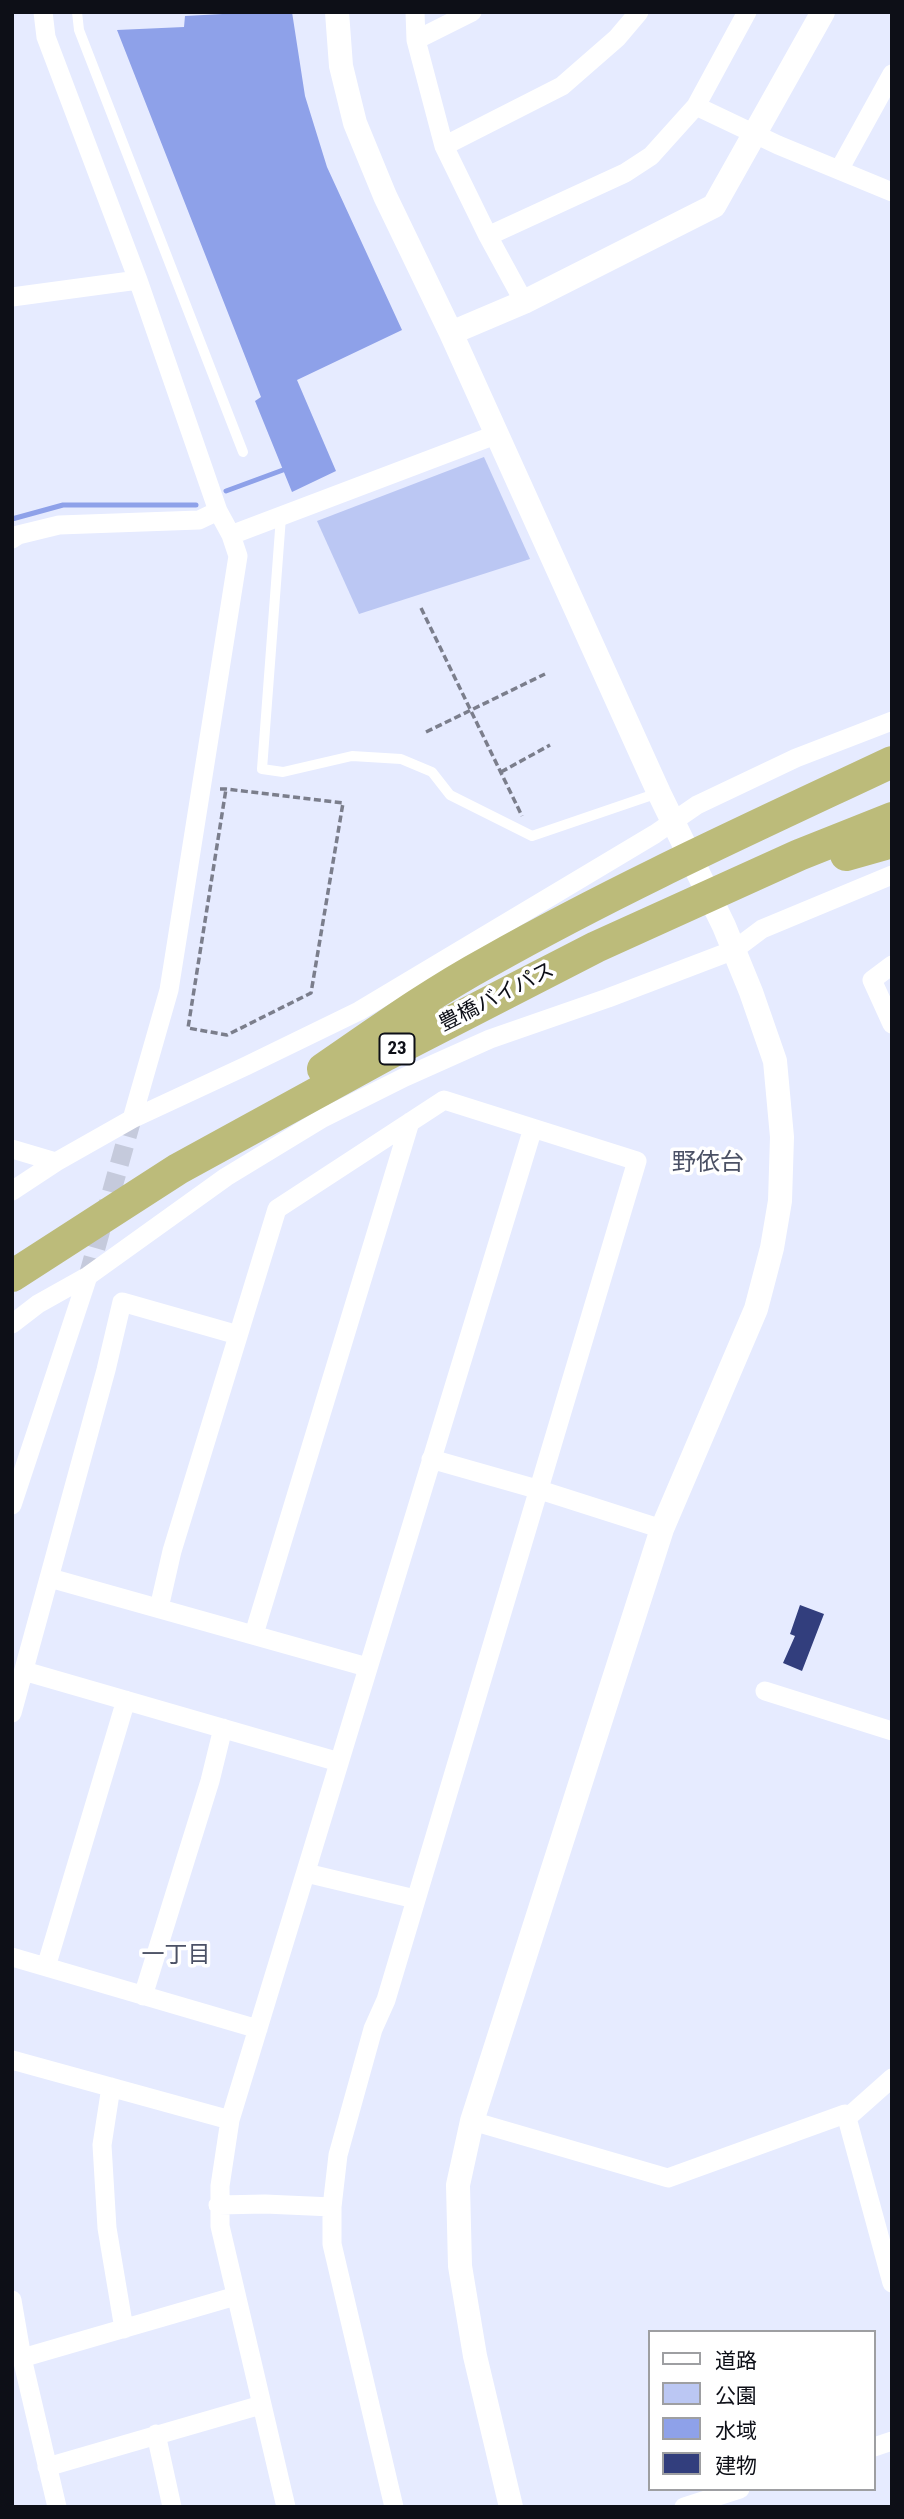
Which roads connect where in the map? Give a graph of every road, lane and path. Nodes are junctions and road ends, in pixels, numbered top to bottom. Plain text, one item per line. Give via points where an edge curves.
1 (43, 12) edge
2 (77, 12) edge
3 (337, 12) edge
4 (415, 12) edge
5 (472, 12) edge
6 (639, 12) edge
7 (747, 12) edge
8 (822, 12) edge
9 (416, 40) junction
10 (892, 74) edge
11 (696, 106) junction
12 (754, 133) junction
13 (444, 146) junction
14 (839, 170) junction
15 (892, 192) edge
16 (488, 236) junction
17 (138, 280) junction
18 (12, 297) edge
19 (524, 302) junction
20 (450, 333) junction
21 (495, 435) junction
22 (243, 452) dead end
23 (218, 511) junction
24 (281, 516) junction
25 (231, 535) junction
26 (12, 538) edge
27 (421, 608) dead end
28 (545, 674) dead end
29 (471, 710) junction
30 (892, 721) edge
31 (426, 732) dead end
32 (550, 745) dead end
33 (892, 762) edge
34 (501, 772) junction
35 (201, 787) junction
36 (226, 789) junction
37 (659, 793) junction
38 (892, 818) edge
39 (673, 822) junction
40 (532, 836) junction
41 (892, 842) edge
42 (799, 855) junction
43 (891, 877) edge
44 (733, 950) junction
45 (892, 965) edge
46 (892, 1024) edge
47 (132, 1119) junction
48 (410, 1122) junction
49 (533, 1128) junction
50 (12, 1149) edge
51 (57, 1162) junction
52 (178, 1169) junction
53 (12, 1191) edge
54 (12, 1276) edge
55 (88, 1276) junction
56 (12, 1324) edge
57 (238, 1335) junction
58 (431, 1459) junction
59 (540, 1490) junction
60 (12, 1504) edge
61 (662, 1529) junction
62 (50, 1578) junction
63 (159, 1608) junction
64 (254, 1634) junction
65 (367, 1667) junction
66 (24, 1671) junction
67 (765, 1691) dead end
68 (126, 1700) junction
69 (12, 1713) edge
70 (223, 1728) junction
71 (892, 1731) edge
72 (340, 1762) junction
73 (306, 1872) junction
74 (415, 1899) junction
75 (12, 1957) edge
76 (46, 1968) junction
77 (143, 1996) junction
78 (258, 2029) junction
79 (12, 2060) edge
80 (892, 2078) edge
81 (110, 2087) junction
82 (847, 2118) junction
83 (230, 2120) junction
84 (472, 2121) junction
85 (218, 2205) junction
86 (332, 2207) junction
87 (892, 2283) edge
88 (236, 2297) junction
89 (12, 2300) edge
90 (13, 2307) edge
91 (124, 2329) junction
92 (22, 2358) junction
93 (261, 2405) junction
94 (156, 2434) junction
95 (47, 2467) junction
96 (734, 2491) edge
97 (57, 2507) edge
98 (172, 2507) edge
99 (286, 2507) edge
100 (394, 2507) edge
101 (511, 2507) edge
102 (684, 2507) edge

1 - 17 street via 46,37
2 - 22 lane via 79,30
3 - 20 street via 341,66 355,124
4 - 9 street
5 - 9 street
6 - 13 street via 617,38 562,86
7 - 11 street
8 - 12 street
9 - 13 street
10 - 14 street
11 - 12 street
11 - 16 street via 651,156 625,173
12 - 14 street
12 - 19 street via 714,206
13 - 16 street
14 - 15 street
16 - 19 street
17 - 18 street
17 - 23 street
19 - 20 street
20 - 21 street
21 - 24 street
21 - 37 street
23 - 25 street
23 - 26 street via 200,520 59,525
24 - 25 street
24 - 40 lane via 262,769 283,772 352,756 401,759 432,772 450,795
25 - 35 street via 238,556
27 - 29 path
28 - 29 path
29 - 31 path
29 - 34 path
30 - 39 street via 784,764
32 - 34 path
33 - 52 highway, 23 via 624,889 485,963
34 - 40 path
35 - 36 path
35 - 47 street via 169,990
36 - 36 path via 343,803 311,993 227,1035 188,1028
37 - 39 street
37 - 40 lane
38 - 42 highway, 豊橋バイパス / 23
39 - 44 street
39 - 47 street via 359,1011
41 - 42 highway, 23 via 853,855
42 - 52 highway, 豊橋バイパス / 23 via 596,947
43 - 44 street via 762,929
44 - 55 street via 490,1039 323,1118 226,1177
44 - 61 street via 775,1061 782,1137 780,1201 756,1309
45 - 46 street via 872,980
47 - 51 street
48 - 49 street via 444,1100
48 - 57 street via 277,1209
48 - 64 street
49 - 58 street
49 - 59 street via 637,1161
50 - 51 street
51 - 53 street
52 - 54 highway, 豊橋バイパス / 23
55 - 56 street
55 - 60 street
57 - 62 street via 122,1302
57 - 63 street
58 - 59 street
58 - 65 street
59 - 61 street
59 - 74 street
61 - 84 street
62 - 63 street
62 - 66 street
63 - 64 street
64 - 65 street
65 - 72 street
66 - 68 street
66 - 69 street
67 - 71 street
68 - 70 street
68 - 76 street
70 - 72 street
70 - 77 street
72 - 73 street
73 - 74 street
73 - 78 street
74 - 86 street via 338,2155
75 - 76 street
76 - 77 street
77 - 78 street
78 - 83 street
79 - 81 street
80 - 82 street
81 - 83 street
81 - 91 street via 103,2145 107,2228
82 - 84 street via 845,2114 668,2178
82 - 87 street
83 - 85 street
84 - 101 street via 458,2185 460,2266 475,2356
85 - 86 street
85 - 88 street
86 - 100 street via 332,2244
88 - 91 street
88 - 93 street
89 - 90 street
90 - 92 street
91 - 92 street
92 - 95 street
93 - 94 street
93 - 99 street
94 - 95 street
94 - 98 street
95 - 97 street
96 - 102 street

